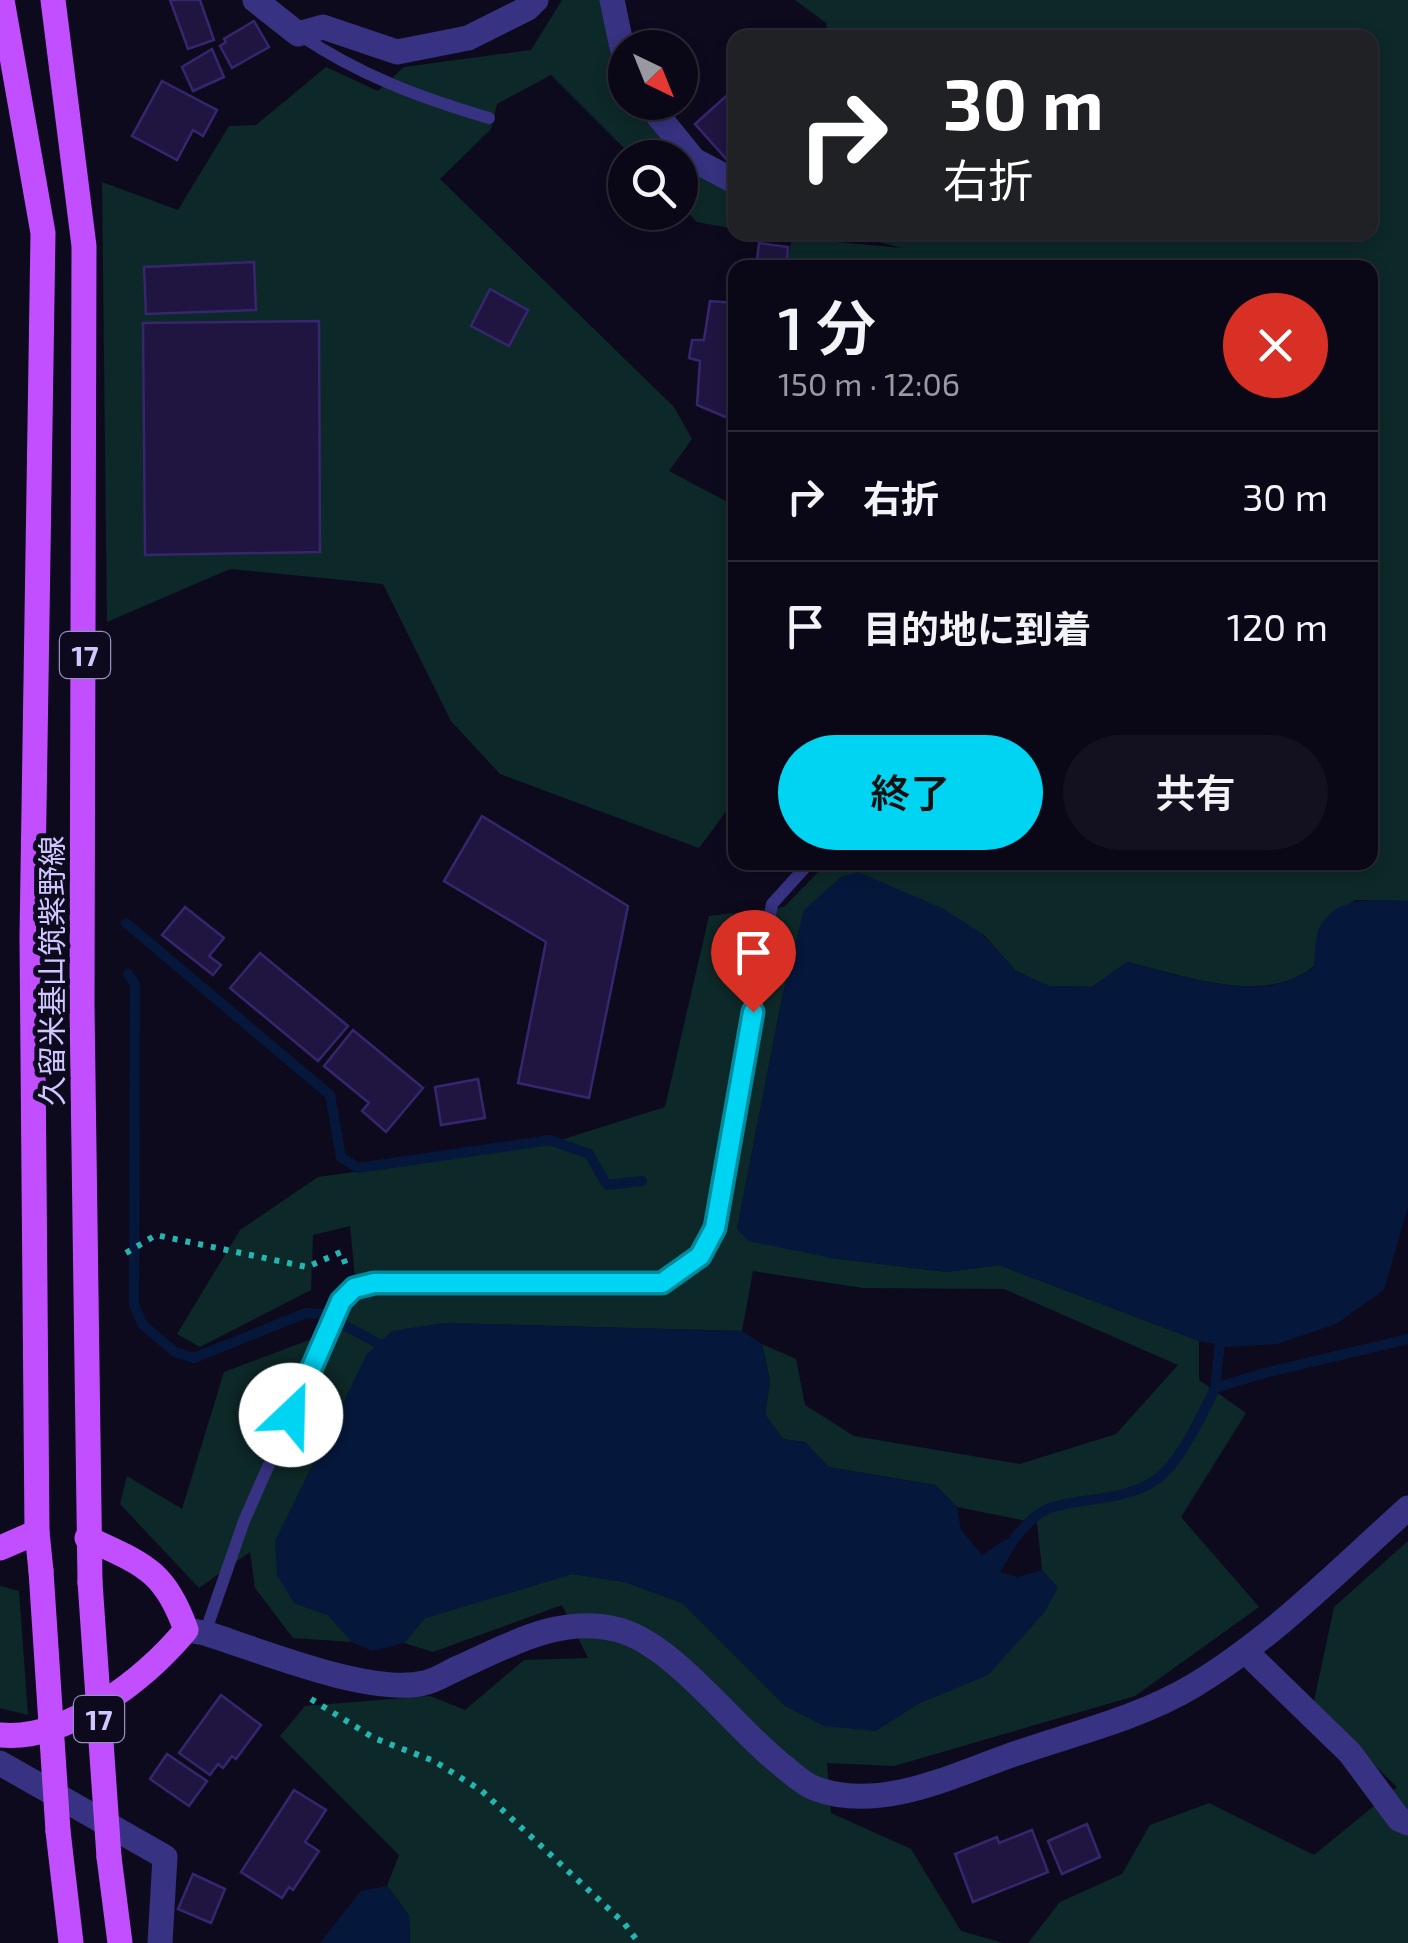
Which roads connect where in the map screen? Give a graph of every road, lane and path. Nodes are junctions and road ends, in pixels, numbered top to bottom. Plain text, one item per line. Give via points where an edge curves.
1 (2, 0) edge
2 (54, 0) edge
3 (255, 0) edge
4 (536, 0) edge
5 (612, 0) edge
6 (618, 30) edge
7 (298, 34) junction
8 (489, 118) dead end
9 (662, 120) edge
10 (728, 178) edge
11 (803, 870) edge
12 (126, 1253) dead end
13 (354, 1288) junction
14 (1408, 1508) edge
15 (37, 1532) junction
16 (87, 1538) junction
17 (0, 1548) edge
18 (196, 1632) junction
19 (1244, 1651) junction
20 (304, 1696) dead end
21 (0, 1735) edge
22 (0, 1763) edge
23 (1408, 1824) edge
24 (72, 1943) edge
25 (120, 1943) edge
26 (160, 1943) edge
27 (639, 1943) edge

1 - 15 main road, 久留米基山筑紫野線 / 17 via 43,233 32,937
2 - 16 main road, 久留米基山筑紫野線 / 17 via 84,246
3 - 7 street
4 - 7 street via 468,38 397,52 324,27
5 - 6 street
7 - 8 lane via 414,96
9 - 10 street via 694,160
11 - 13 lane via 772,904 715,1228 700,1256 662,1283
12 - 13 path via 156,1235 307,1268 341,1252
13 - 18 lane via 341,1301
14 - 19 street
15 - 17 main road
15 - 24 main road, 久留米基山筑紫野線 / 17, bridge
16 - 18 main road via 151,1571
16 - 25 main road, 久留米基山筑紫野線 / 17, bridge
18 - 19 street via 389,1685 424,1684 538,1632 576,1624 619,1629 661,1651 812,1788 861,1798 949,1778 1137,1713 1192,1687
18 - 21 main road via 124,1690 72,1718 22,1737
19 - 23 street via 1350,1753
20 - 27 path via 482,1791
22 - 26 street via 165,1857

